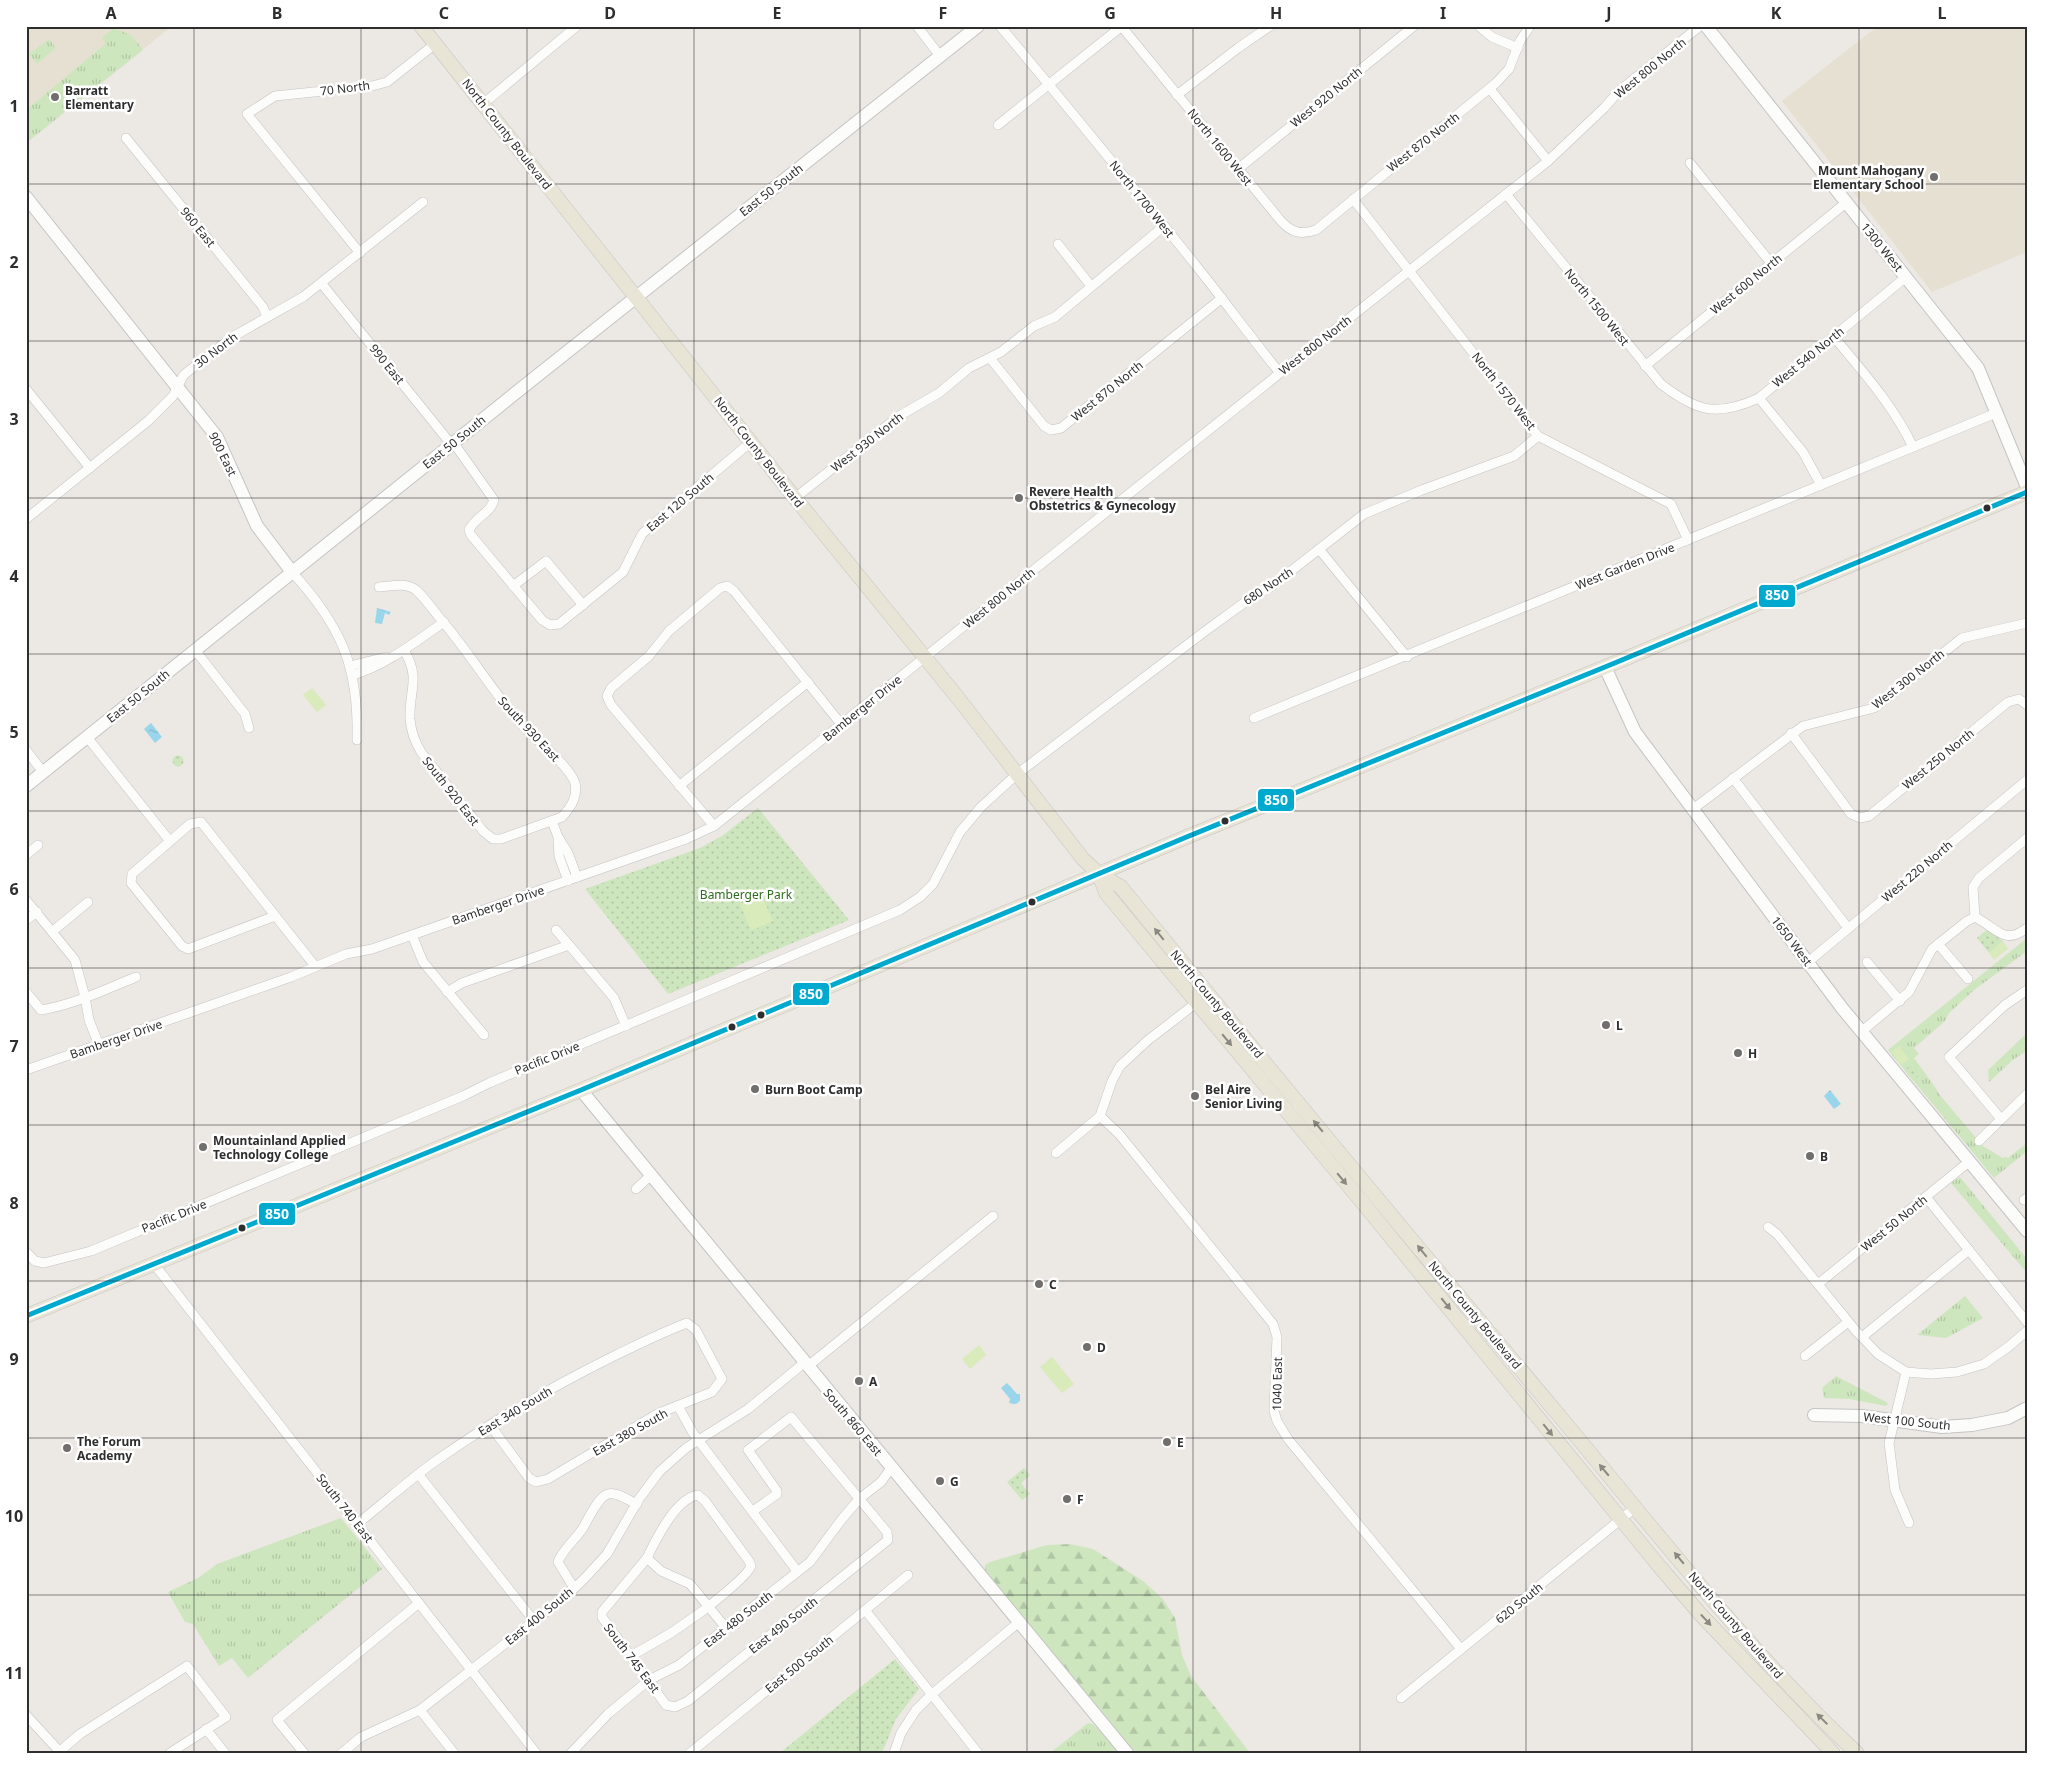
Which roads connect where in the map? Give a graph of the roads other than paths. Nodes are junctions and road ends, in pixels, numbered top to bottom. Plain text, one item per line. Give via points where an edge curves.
1 (421, 26) edge
2 (577, 26) edge
3 (917, 26) edge
4 (978, 26) edge
5 (1000, 26) edge
6 (1270, 26) edge
7 (1414, 26) edge
8 (1479, 26) edge
9 (1530, 26) edge
10 (1700, 26) edge
11 (1706, 26) edge
12 (1122, 27) edge
13 (435, 44) junction
14 (1518, 48) junction
15 (940, 56) junction
16 (1050, 85) junction
17 (1490, 89) junction
18 (1178, 95) junction
19 (483, 104) junction
20 (998, 126) dead end
21 (126, 138) dead end
22 (1548, 162) junction
23 (1690, 163) dead end
24 (1238, 169) junction
25 (1506, 194) junction
26 (26, 197) edge
27 (1353, 199) junction
28 (423, 202) dead end
29 (1846, 202) junction
30 (1164, 226) junction
31 (1295, 232) joint
32 (1058, 244) dead end
33 (360, 253) junction
34 (1771, 264) junction
35 (1408, 271) junction
36 (1906, 277) junction
37 (322, 284) junction
38 (1091, 286) junction
39 (635, 297) junction
40 (1222, 298) junction
41 (267, 316) junction
42 (1834, 336) junction
43 (990, 358) junction
44 (1645, 366) junction
45 (1280, 373) junction
46 (178, 386) junction
47 (26, 389) edge
48 (1759, 398) junction
49 (1699, 406) joint
50 (1996, 413) junction
51 (1538, 436) junction
52 (751, 442) junction
53 (452, 443) junction
54 (1913, 447) junction
55 (90, 468) junction
56 (1821, 485) junction
57 (2027, 487) edge
58 (2027, 492) edge
59 (795, 498) junction
60 (26, 519) edge
61 (1688, 540) junction
62 (1319, 549) junction
63 (292, 572) junction
64 (513, 586) junction
65 (379, 587) dead end
66 (583, 605) junction
67 (444, 622) junction
68 (2027, 624) edge
69 (195, 650) junction
70 (400, 652) junction
71 (1407, 657) junction
72 (925, 658) junction
73 (1605, 667) junction
74 (351, 670) junction
75 (808, 682) junction
76 (2027, 705) edge
77 (1254, 718) dead end
78 (842, 724) junction
79 (249, 728) dead end
80 (1791, 733) junction
81 (87, 738) junction
82 (357, 740) dead end
83 (26, 750) edge
84 (43, 772) junction
85 (1018, 774) junction
86 (1733, 778) junction
87 (2027, 780) edge
88 (26, 786) edge
89 (679, 786) junction
90 (1693, 809) junction
91 (552, 822) junction
92 (714, 826) junction
93 (2027, 838) edge
94 (169, 840) junction
95 (38, 845) dead end
96 (26, 855) edge
97 (1099, 874) junction
98 (572, 879) junction
99 (26, 900) edge
100 (88, 902) dead end
101 (37, 912) junction
102 (275, 916) junction
103 (1975, 917) junction
104 (26, 920) edge
105 (1848, 928) junction
106 (2027, 928) edge
107 (556, 930) dead end
108 (53, 931) junction
109 (412, 935) junction
110 (1938, 944) junction
111 (569, 945) junction
112 (1808, 962) junction
113 (1868, 962) dead end
114 (315, 966) junction
115 (136, 977) dead end
116 (1968, 978) dead end
117 (2027, 990) edge
118 (26, 992) edge
119 (447, 992) junction
120 (85, 997) junction
121 (1900, 1001) junction
122 (1196, 1003) junction
123 (626, 1026) junction
124 (1862, 1031) junction
125 (484, 1035) dead end
126 (99, 1045) junction
127 (26, 1070) edge
128 (581, 1090) junction
129 (2027, 1094) edge
130 (1100, 1116) junction
131 (2001, 1119) junction
132 (1979, 1141) dead end
133 (1056, 1153) dead end
134 (1970, 1160) junction
135 (650, 1176) junction
136 (636, 1188) dead end
137 (1926, 1197) junction
138 (993, 1216) dead end
139 (1768, 1227) dead end
140 (2027, 1231) edge
141 (1969, 1250) junction
142 (26, 1252) edge
143 (154, 1264) junction
144 (1818, 1284) junction
145 (26, 1316) edge
146 (1848, 1322) junction
147 (2027, 1322) edge
148 (2027, 1331) edge
149 (1859, 1334) junction
150 (1805, 1356) dead end
151 (806, 1365) junction
152 (1906, 1372) junction
153 (722, 1379) joint
154 (678, 1406) junction
155 (2027, 1408) edge
156 (1814, 1415) dead end
157 (1894, 1421) junction
158 (490, 1425) junction
159 (699, 1440) junction
160 (891, 1468) junction
161 (419, 1475) junction
162 (860, 1499) junction
163 (636, 1504) junction
164 (1636, 1507) junction
165 (753, 1511) junction
166 (1909, 1523) dead end
167 (357, 1524) junction
168 (1625, 1525) junction
169 (647, 1558) junction
170 (797, 1571) junction
171 (908, 1575) dead end
172 (574, 1588) junction
173 (419, 1603) junction
174 (708, 1606) junction
175 (865, 1610) junction
176 (534, 1621) junction
177 (1018, 1623) junction
178 (726, 1628) junction
179 (1461, 1650) junction
180 (631, 1656) junction
181 (471, 1670) junction
182 (649, 1680) junction
183 (932, 1694) junction
184 (1401, 1698) dead end
185 (675, 1706) joint
186 (420, 1710) junction
187 (26, 1715) edge
188 (206, 1729) junction
189 (1841, 1738) junction
190 (61, 1752) edge
191 (1831, 1752) edge
192 (170, 1753) edge
193 (224, 1753) edge
194 (304, 1753) edge
195 (342, 1753) edge
196 (454, 1753) edge
197 (536, 1753) edge
198 (571, 1753) edge
199 (690, 1753) edge
200 (894, 1753) edge
201 (978, 1753) edge
202 (1126, 1753) edge
203 (1857, 1753) edge

1 - 13 main road, North County Boulevard
2 - 19 street
3 - 15 street
4 - 15 street, East 50 South
5 - 16 street, North 1700 West
6 - 18 street
7 - 24 street, West 920 North
8 - 14 street via 1492,37
9 - 14 street, West 870 North
10 - 22 street, West 800 North via 1619,91
11 - 29 street, 1300 West
12 - 16 street
12 - 18 street, North 1600 West
13 - 19 main road, North County Boulevard
13 - 33 street, 70 North via 386,82 275,96 247,114
14 - 17 street, West 870 North via 1509,69
15 - 39 street, East 50 South
16 - 20 street
16 - 30 street, North 1700 West
17 - 22 street
17 - 27 street, West 870 North
18 - 24 street, North 1600 West
19 - 39 main road, North County Boulevard
21 - 41 street, 960 East
22 - 25 street, West 800 North
23 - 34 street
24 - 31 street, North 1600 West via 1281,222
25 - 35 street, West 800 North
25 - 44 street, North 1500 West
26 - 46 street, 900 East
27 - 31 street, West 870 North via 1316,230 1306,234
27 - 35 street, North 1570 West
28 - 33 street, 30 North
29 - 34 street, West 600 North
29 - 36 street, 1300 West
30 - 38 street
30 - 40 street, North 1700 West
32 - 38 street
33 - 37 street, 30 North
34 - 44 street, West 600 North
35 - 45 street, West 800 North
35 - 51 street, North 1570 West
36 - 42 street, West 540 North
36 - 50 street, 1300 West via 1978,368
37 - 41 street, 30 North
37 - 53 street, 990 East
38 - 43 street via 1054,317 1034,326
39 - 52 main road, North County Boulevard
39 - 53 street, East 50 South
40 - 43 street, West 870 North via 1061,428 1052,430 1044,426
40 - 45 street, North 1700 West
41 - 46 street, 30 North via 225,342 183,376
42 - 48 street, West 540 North
42 - 54 street via 1891,407
43 - 59 street, West 930 North via 969,368 932,398 899,416
44 - 49 street, North 1500 West via 1674,395
45 - 72 street, West 800 North
46 - 55 street, 30 North via 173,396 148,421
46 - 63 street, 900 East via 217,437 257,526
47 - 55 street
48 - 49 street, West 540 North via 1732,409
48 - 56 street via 1804,452
50 - 54 street, West Garden Drive
50 - 57 street, 1300 West
51 - 61 street, North 1570 West via 1671,504
51 - 62 street, 680 North via 1514,456 1364,514
52 - 59 main road, North County Boulevard
52 - 66 street, East 120 South via 642,534 623,572
53 - 63 street, East 50 South
53 - 64 street, 990 East via 494,500 492,508 469,530
54 - 56 street, West Garden Drive
55 - 60 street, 30 North
56 - 61 street, West Garden Drive
58 - 73 main road
59 - 72 main road, North County Boulevard
61 - 71 street, West Garden Drive
62 - 71 street
62 - 85 street, 680 North
63 - 69 street, East 50 South
63 - 74 street, 900 East via 329,617
64 - 66 street, East 120 South via 550,625 558,624
64 - 66 street via 546,561
65 - 67 street, South 930 East via 411,587
67 - 70 street
67 - 91 street, South 930 East via 504,703 572,776 576,788 574,800 562,817
68 - 80 street, West 300 North via 1962,638 1874,708 1803,726
69 - 79 street via 245,714
69 - 81 street, East 50 South
70 - 74 street via 370,670
70 - 91 street, South 920 East via 413,669 410,716 416,744 483,831 493,839 501,839
71 - 77 street, West Garden Drive
72 - 78 street, Bamberger Drive
72 - 85 main road, North County Boulevard
73 - 90 street, 1650 West via 1635,732
73 - 97 main road
74 - 82 street, 900 East via 357,703
75 - 78 street
75 - 89 street
75 - 89 street via 734,591 727,586 720,588 669,630 649,656 611,688 607,696
76 - 80 street, West 250 North via 2015,699 2008,702 1869,816 1860,818 1851,814
78 - 92 street, Bamberger Drive
80 - 86 street, West 300 North
81 - 84 street, East 50 South
81 - 94 street
83 - 84 street
84 - 88 street, East 50 South
85 - 97 main road, North County Boulevard via 1083,859
85 - 123 street, Pacific Drive via 968,821 933,884 910,905
86 - 90 street, West 300 North
86 - 105 street
87 - 105 street, West 220 North
89 - 92 street
90 - 112 street, 1650 West
91 - 98 street via 568,853
92 - 98 street, Bamberger Drive
93 - 103 street via 1976,882 1973,887
94 - 102 street via 190,824 201,822
94 - 102 street via 132,874 131,882 185,947 188,949
95 - 96 street
97 - 122 main road, North County Boulevard via 1106,893
97 - 128 main road
164 -> 97 main road, North County Boulevard via 1122,888
98 - 109 street, Bamberger Drive
99 - 101 street
100 - 108 street
101 - 104 street
101 - 108 street
102 - 114 street
103 - 106 street via 2011,937
103 - 110 street
105 - 112 street, West 220 North
107 - 111 street
108 - 120 street via 75,960
109 - 114 street, Bamberger Drive
109 - 119 street via 423,962
110 - 116 street
110 - 121 street
111 - 119 street via 462,983
111 - 123 street via 614,998
112 - 124 street, 1650 West
113 - 121 street
114 - 126 street, Bamberger Drive
115 - 120 street
117 - 131 street via 2005,1005 1949,1057
118 - 120 street via 41,1010
119 - 125 street
120 - 126 street via 89,1020
121 - 124 street
122 - 130 street via 1147,1040 1120,1066
122 -> 168 main road, North County Boulevard
123 - 142 street, Pacific Drive via 91,1251 44,1263 35,1261
124 - 134 street, 1650 West
126 - 127 street, Bamberger Drive
128 - 135 street, South 860 East
128 - 143 main road
129 - 131 street
130 - 133 street
130 - 179 street, 1040 East via 1119,1134 1272,1324 1277,1337 1274,1411 1277,1421 1288,1439
131 - 132 street
134 - 137 street, West 50 North
134 - 140 street, 1650 West
135 - 136 street
135 - 151 street, South 860 East
137 - 141 street
137 - 144 street, West 50 North
138 - 151 street, East 400 South
139 - 144 street
141 - 147 street
141 - 149 street
143 - 145 main road
143 - 167 street, South 740 East
144 - 146 street
146 - 149 street
146 - 150 street
148 - 152 street via 1984,1364 1957,1372
149 - 152 street via 1878,1354
151 - 159 street, East 400 South via 748,1409
151 - 160 street, South 860 East
152 - 157 street
153 - 154 street, East 380 South via 712,1392
153 - 158 street, East 340 South via 696,1330 687,1323 583,1371
154 - 158 street, East 380 South via 658,1414 548,1479 536,1482 529,1478
154 - 159 street
155 - 157 street, West 100 South via 2008,1418 1972,1425 1942,1427
156 - 157 street, West 100 South via 1862,1416
157 - 166 street via 1889,1443 1895,1490
158 - 161 street, East 340 South
159 - 163 street, East 400 South via 659,1472
159 - 165 street
160 - 162 street, East 480 South via 881,1482
160 - 177 street, South 860 East
161 - 167 street, East 340 South
161 - 176 street
162 - 165 street via 791,1416 748,1450 777,1491
162 - 170 street, East 480 South via 810,1562
162 - 185 street, East 490 South via 887,1532 888,1540 688,1701
163 - 172 street, East 400 South via 607,1554
163 - 172 street via 613,1494 600,1499 558,1562
164 - 168 street, 620 South
189 -> 164 main road, North County Boulevard via 1741,1633
165 - 170 street
167 - 173 street, South 740 East
168 - 179 street, 620 South
168 -> 191 main road, North County Boulevard via 1702,1616
169 - 174 street via 662,1571 690,1584
169 - 174 street via 681,1504 698,1495 751,1566 749,1572
169 - 180 street, South 745 East via 602,1612 605,1622
170 - 178 street, East 480 South
171 - 175 street, East 500 South
172 - 176 street, East 400 South
173 - 181 street, South 740 East
173 - 194 street via 277,1720
174 - 178 street
174 - 180 street
175 - 183 street
175 - 199 street, East 500 South
176 - 181 street, East 400 South
177 - 183 street
177 - 202 street, South 860 East
178 - 182 street, East 480 South via 679,1665
179 - 184 street, 620 South
180 - 182 street, South 745 East
181 - 186 street, East 400 South
181 - 197 street, South 740 East
182 - 185 street, South 745 East via 666,1705
182 - 198 street, East 480 South via 608,1714
183 - 200 street via 916,1710
183 - 201 street
186 - 195 street, East 400 South via 361,1737
186 - 196 street
187 - 190 street
188 - 190 street via 226,1717 187,1666 80,1734
188 - 192 street
188 - 193 street
189 - 191 street
189 - 203 main road, North County Boulevard

